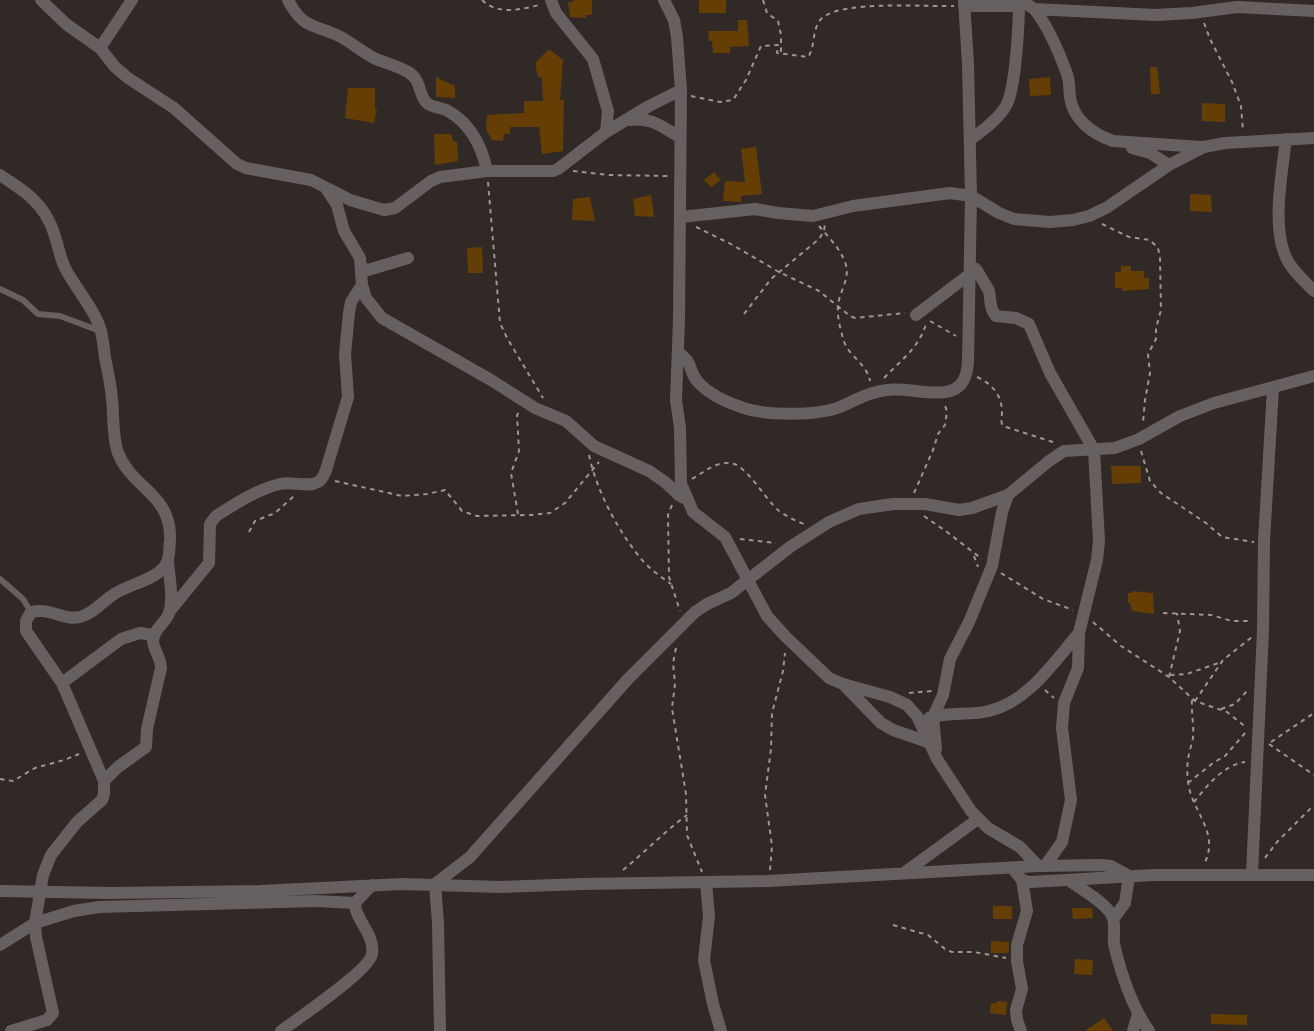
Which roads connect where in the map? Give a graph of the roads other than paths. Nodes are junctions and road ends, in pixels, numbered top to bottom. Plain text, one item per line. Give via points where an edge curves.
1 (41, 0) edge
2 (132, 0) edge
3 (288, 0) edge
4 (664, 0) edge
5 (551, 1) edge
6 (1020, 2) edge
7 (964, 3) edge
8 (1066, 5) edge
9 (1034, 9) junction
10 (1314, 11) edge
11 (100, 48) junction
12 (681, 90) junction
13 (608, 111) junction
14 (626, 120) junction
15 (606, 132) junction
16 (680, 136) junction
17 (1314, 138) edge
18 (1286, 139) junction
19 (970, 140) junction
20 (1113, 141) junction
21 (1204, 147) junction
22 (1168, 165) junction
23 (487, 171) junction
24 (1, 177) edge
25 (325, 187) junction
26 (971, 196) junction
27 (681, 218) junction
28 (408, 258) dead end
29 (362, 268) junction
30 (970, 270) junction
31 (362, 285) junction
32 (0, 289) edge
33 (1314, 291) edge
34 (916, 315) road end
35 (101, 331) junction
36 (678, 353) junction
37 (1314, 376) edge
38 (1272, 388) junction
39 (1094, 450) junction
40 (683, 493) junction
41 (1008, 495) junction
42 (168, 561) junction
43 (0, 579) edge
44 (747, 579) junction
45 (31, 612) junction
46 (169, 612) junction
47 (1079, 633) junction
48 (154, 635) junction
49 (62, 683) junction
50 (843, 684) junction
51 (933, 717) junction
52 (920, 722) junction
53 (928, 742) junction
54 (937, 759) junction
55 (104, 782) junction
56 (978, 819) junction
57 (1062, 842) junction
58 (1042, 866) junction
59 (1071, 866) junction
60 (1013, 869) junction
61 (904, 873) junction
62 (1255, 874) junction
63 (1310, 874) edge
64 (1129, 876) junction
65 (1022, 880) junction
66 (1069, 880) junction
67 (706, 883) junction
68 (435, 884) junction
69 (372, 885) junction
70 (0, 891) edge
71 (39, 891) junction
72 (354, 903) junction
73 (1114, 918) junction
74 (35, 923) junction
75 (0, 945) edge
76 (1138, 1014) junction
77 (11, 1031) edge
78 (281, 1031) edge
79 (440, 1031) edge
80 (721, 1031) edge
81 (1021, 1031) edge
82 (1133, 1031) edge
83 (1149, 1031) edge

1 - 11 street
2 - 11 street
3 - 23 street via 303,21 411,74 425,102 449,111 473,134
4 - 12 street via 674,20
5 - 13 street via 593,59
6 - 7 street
6 - 9 street
6 - 19 street via 1008,101
7 - 19 street
8 - 9 street
8 - 10 street via 1156,15 1237,7
9 - 20 street via 1049,31 1067,74 1075,114 1090,130
11 - 25 street via 115,67 174,108 237,164 311,180
12 - 14 street
12 - 16 street
13 - 14 street
13 - 15 street
14 - 15 street
14 - 16 street via 653,120
15 - 23 street via 553,171
16 - 27 street
17 - 18 street
18 - 21 street
18 - 33 street via 1278,212 1283,249 1289,263
19 - 26 street
20 - 21 street
20 - 22 street via 1150,153
21 - 22 street
22 - 26 street via 1122,198 1073,220 1022,220 999,213
23 - 25 street via 431,180 395,208 384,210 350,200
24 - 35 street via 26,192 50,221 66,269
25 - 29 street via 337,205
26 - 27 street via 936,195 853,206 813,216 755,209
26 - 30 street
27 - 36 street
28 - 29 street via 368,270
29 - 31 street
30 - 34 street
30 - 36 street via 967,374 953,390 902,388 873,392 810,414 762,412 722,399 698,382 689,360
30 - 39 street via 976,269 987,288 996,316 1029,324 1050,373
31 - 40 street via 366,298 382,318 544,413 566,421 586,440 649,471
31 - 46 street via 351,302 345,332 345,408 322,479 306,485 282,483 216,516 210,524 209,563
32 - 35 lane via 23,300 38,314 60,316
35 - 42 street via 115,441 137,480 163,506 168,517
36 - 40 street via 676,400
37 - 38 street
38 - 39 street via 1214,403 1115,448
38 - 62 street via 1260,684 1253,731 1257,758
39 - 41 street via 1070,450 1049,460
39 - 47 street via 1099,541
40 - 44 street via 693,512 729,544
41 - 44 street via 959,510 909,503 859,509 818,529
41 - 51 street via 993,566 950,659 943,695
42 - 45 street via 159,572 120,590 89,614 73,617 51,611
42 - 46 street
43 - 45 lane via 23,599
44 - 50 street via 767,616 785,636 829,678
44 - 68 street via 725,597 701,607 628,679 470,857
45 - 49 street via 26,631
46 - 48 street
47 - 51 street via 1050,668 1012,701 989,711
47 - 57 street via 1078,668 1064,703 1062,737 1071,800
48 - 49 street via 140,633 121,639
48 - 55 street via 161,668 147,729 148,743
49 - 55 street
50 - 52 street via 907,705
50 - 53 street via 881,723
51 - 52 street
51 - 54 street
52 - 53 street
53 - 54 street
54 - 56 street
55 - 71 street via 102,800 77,822 46,863
56 - 58 street
56 - 61 street
57 - 58 street
57 - 59 street
58 - 59 street
58 - 60 street
59 - 64 street via 1111,866
60 - 61 street
60 - 65 street
61 - 67 street
62 - 63 street
62 - 64 street
64 - 66 street
64 - 73 street via 1125,903
65 - 66 street
65 - 81 street via 1027,911 1017,945 1022,989 1016,1010
66 - 73 street via 1108,909
67 - 68 street via 500,887
67 - 80 street via 709,916 704,960
68 - 69 street
68 - 79 street
69 - 71 street via 261,891
69 - 72 street
70 - 71 street
71 - 74 street
72 - 74 street via 99,907
72 - 78 street via 371,938 369,962
73 - 76 street via 1114,941
74 - 75 street
74 - 77 street via 53,1013 47,1020
76 - 82 street
76 - 83 street

